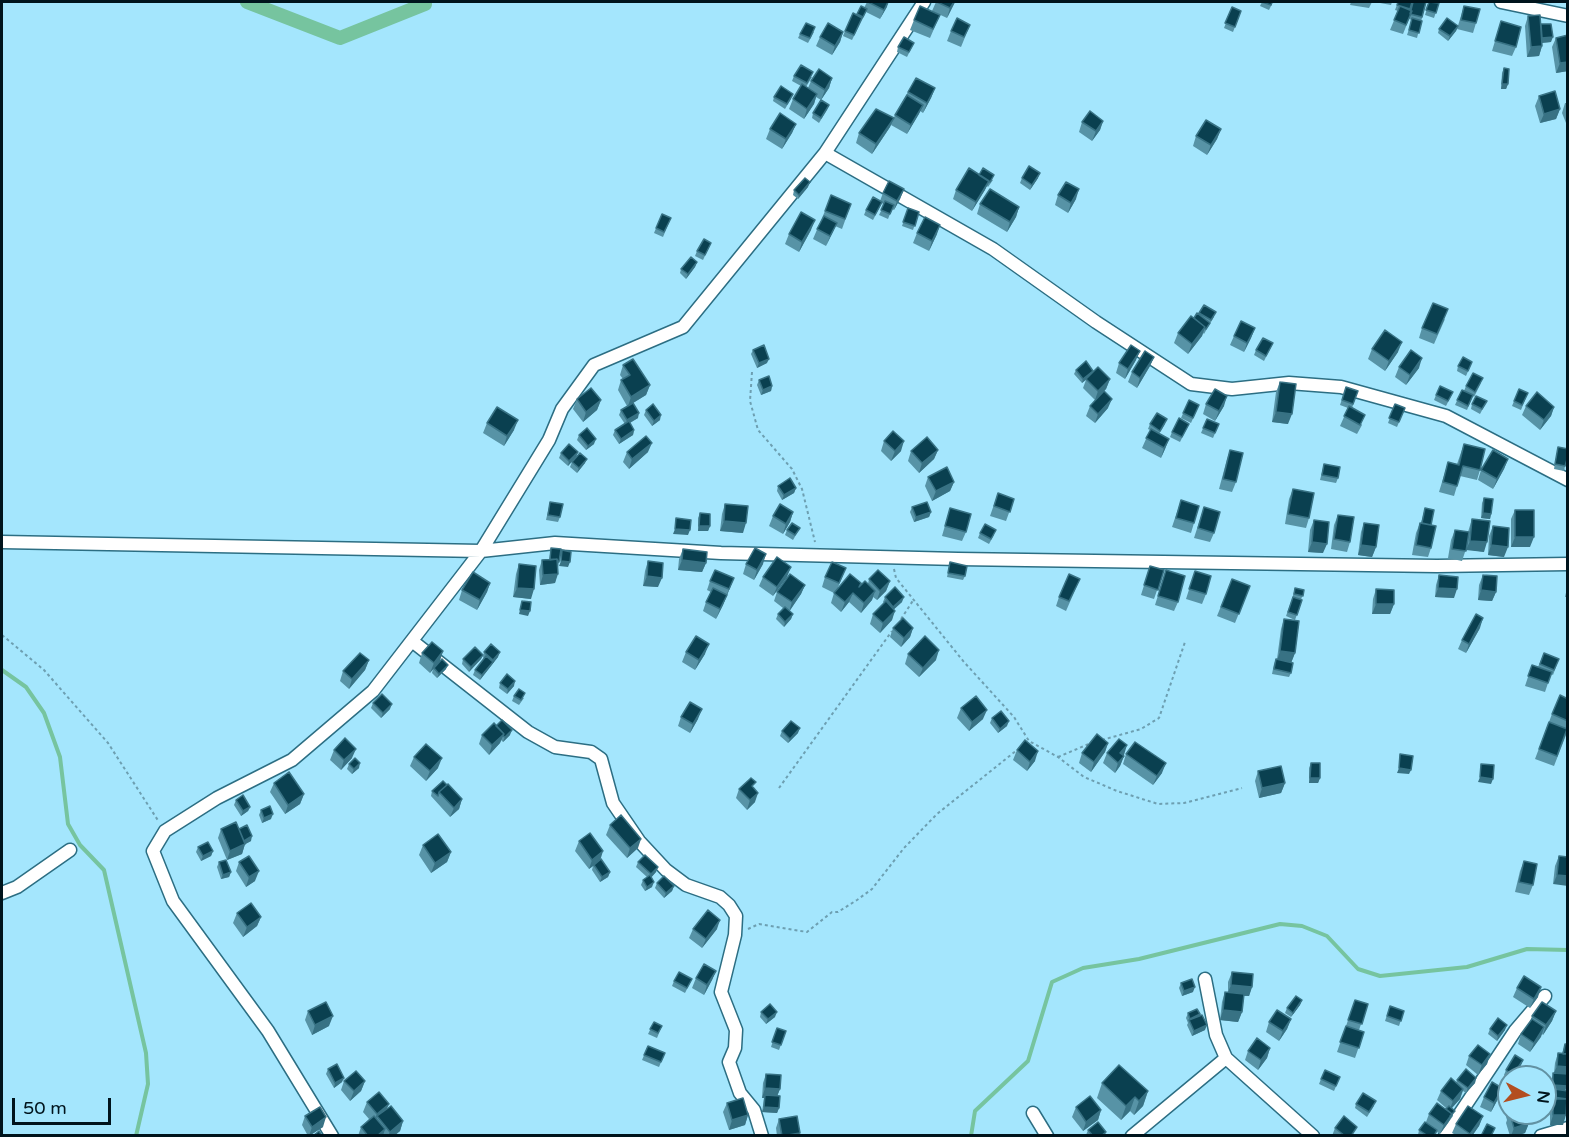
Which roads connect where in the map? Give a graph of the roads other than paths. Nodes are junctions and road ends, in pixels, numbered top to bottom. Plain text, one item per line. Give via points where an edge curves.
1 (924, 2) edge
2 (1501, 2) edge
3 (1568, 16) edge
4 (825, 153) junction
5 (1568, 480) edge
6 (2, 542) edge
7 (482, 551) junction
8 (1568, 564) edge
9 (412, 641) junction
10 (70, 850) dead end
11 (2, 893) edge
12 (1205, 979) dead end
13 (1545, 996) dead end
14 (1226, 1058) junction
15 (1033, 1113) dead end
16 (1568, 1128) edge
17 (332, 1136) edge
18 (762, 1136) edge
19 (1047, 1136) edge
20 (1132, 1136) edge
21 (1313, 1136) edge
22 (1445, 1136) edge
23 (1541, 1136) edge

1 - 4 street
2 - 3 street
4 - 5 street via 993,249 1191,384 1232,389 1289,383 1341,387 1446,416
4 - 7 street via 683,327 594,365 562,409 549,440
6 - 7 street
7 - 8 street via 555,543 820,556 1437,566
7 - 9 street
9 - 17 street via 374,692 292,760 217,798 165,831 153,851 173,902 268,1031
9 - 18 street via 528,732 555,747 591,752 601,759 613,803 639,841 686,885 720,897 729,905 736,916 735,935 721,992 736,1030 729,1062 740,1093 754,1110
10 - 11 street
12 - 14 street via 1216,1035
13 - 22 street via 1515,1031
14 - 20 street
14 - 21 street
15 - 19 street
16 - 23 street

